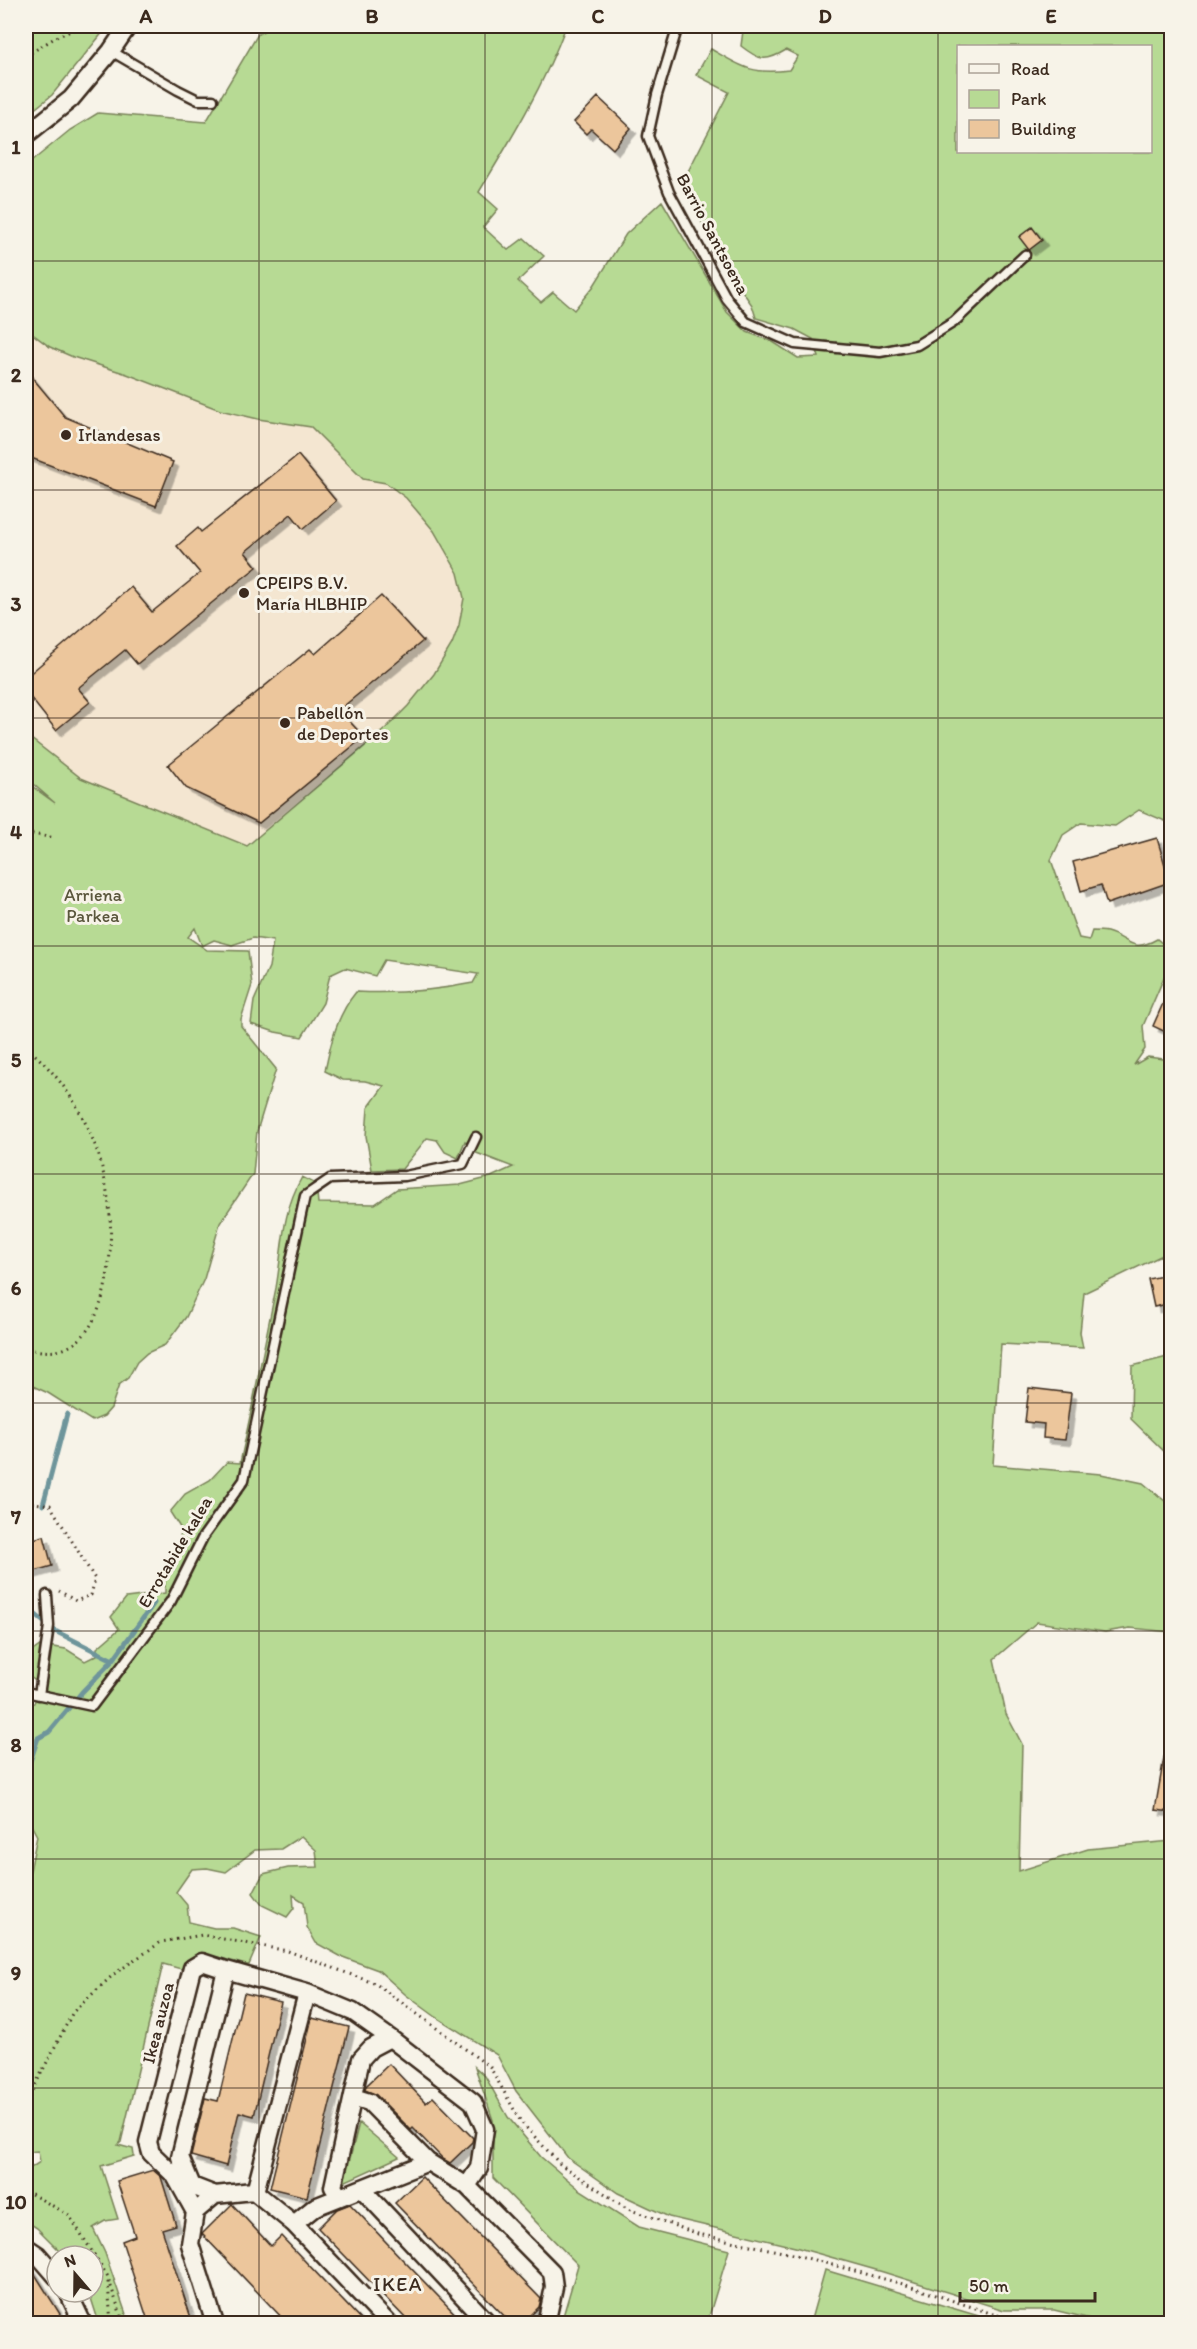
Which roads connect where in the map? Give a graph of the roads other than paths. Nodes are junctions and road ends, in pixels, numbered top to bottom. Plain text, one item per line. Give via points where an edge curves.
1 (128, 26) edge
2 (678, 26) edge
3 (111, 51) junction
4 (213, 100) dead end
5 (26, 135) edge
6 (1025, 255) dead end
7 (476, 1137) dead end
8 (47, 1595) road end
9 (26, 1692) edge
10 (39, 1695) junction
11 (226, 1970) junction
12 (307, 1993) junction
13 (390, 2038) junction
14 (353, 2097) junction
15 (428, 2163) junction
16 (467, 2187) junction
17 (362, 2189) junction
18 (255, 2192) junction
19 (215, 2195) junction
20 (340, 2197) junction
21 (195, 2212) junction
22 (294, 2224) junction
23 (26, 2247) edge
24 (45, 2262) edge
25 (74, 2304) edge
26 (387, 2323) edge
27 (83, 2324) edge
28 (215, 2324) edge
29 (489, 2324) edge
30 (546, 2324) edge

1 - 3 street
2 - 6 lane, Barrio Santsoena via 648,136 669,192 727,299 746,322 795,344 880,352 917,345 954,322
3 - 4 lane via 198,100
3 - 5 street via 71,99
7 - 10 lane, Errotabide kalea via 463,1164 405,1176 330,1179 305,1196 244,1480 202,1537 171,1601 92,1706
8 - 10 lane via 48,1626
9 - 10 lane, Errotabide kalea
11 - 12 street, Ikea auzoa
11 - 19 street via 180,2157 192,2186
11 - 21 street, Ikea auzoa via 202,1962 192,1968 148,2142 152,2153 175,2176
12 - 13 street, Ikea auzoa via 353,2012
12 - 18 street
13 - 14 street via 371,2048 361,2059
13 - 16 street, Ikea auzoa via 473,2102 484,2129 479,2168
14 - 15 street via 369,2102
14 - 20 street via 333,2187
15 - 16 street
15 - 17 street
16 - 30 street via 552,2272 554,2287
17 - 20 street
17 - 29 street
18 - 19 street
18 - 22 street
19 - 21 street
20 - 22 street via 315,2207
21 - 28 street via 190,2244
22 - 26 street
23 - 24 street
25 - 27 street

